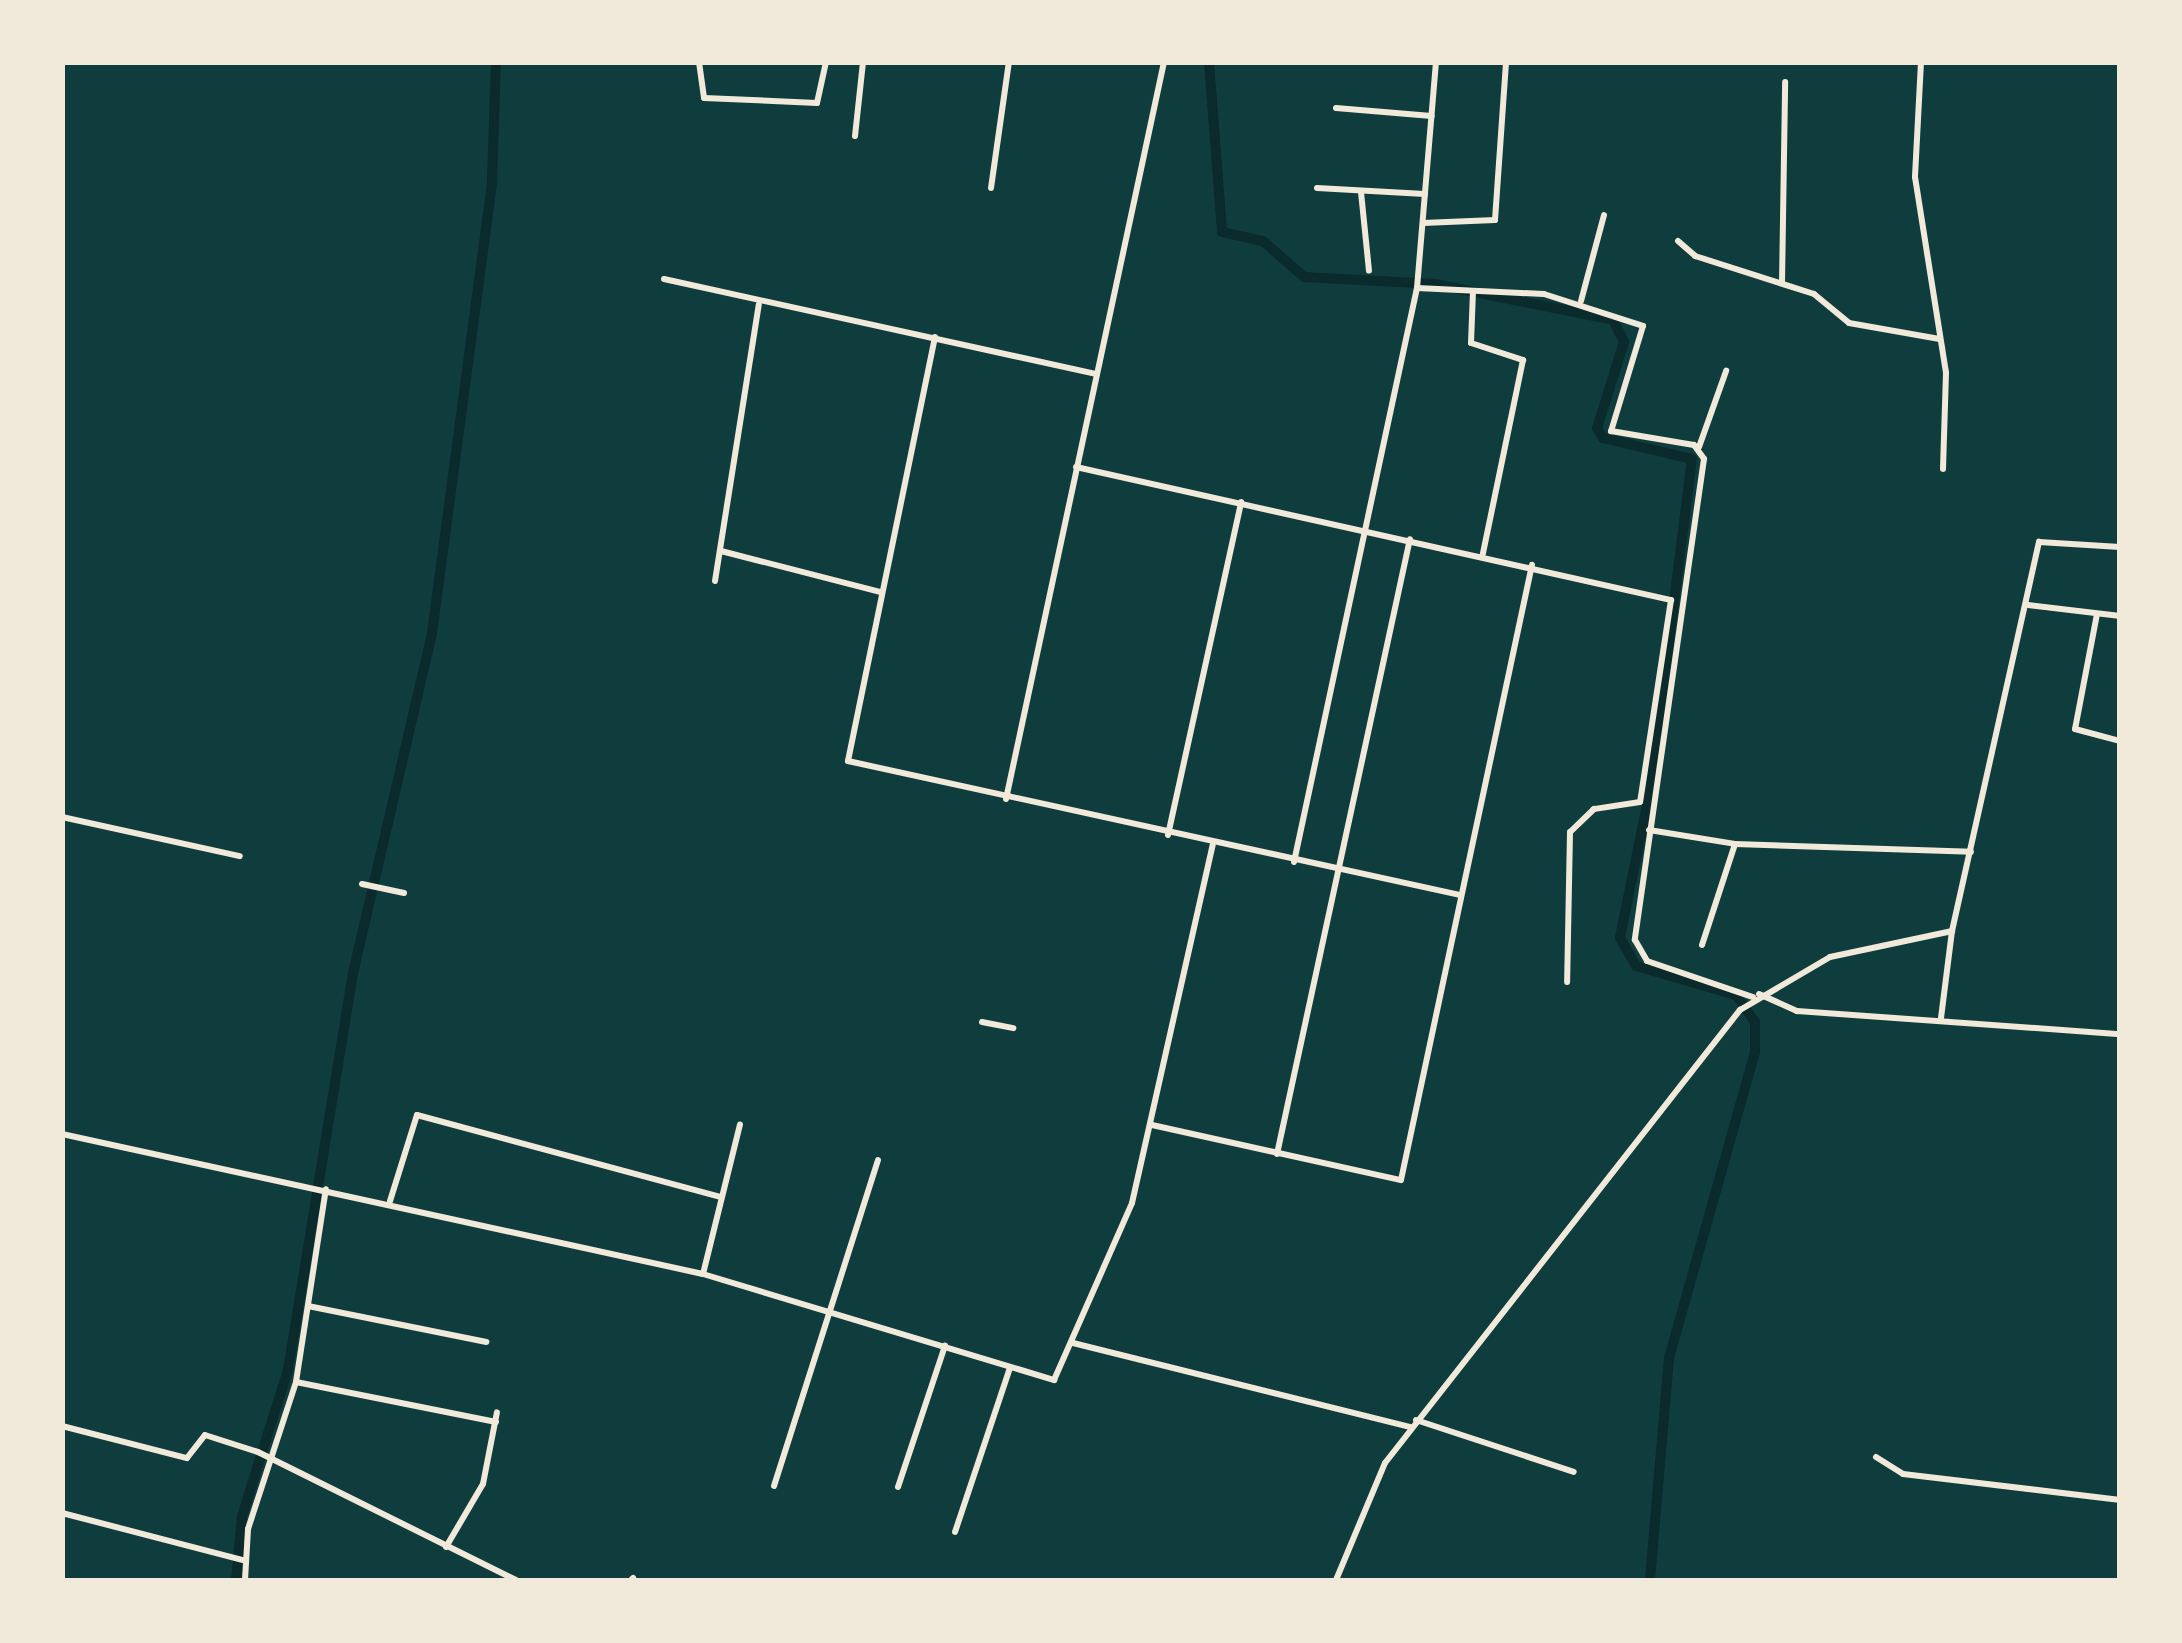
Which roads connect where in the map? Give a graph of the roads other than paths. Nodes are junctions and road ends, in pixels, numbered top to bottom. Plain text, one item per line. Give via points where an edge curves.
1 (700, 62) edge
2 (826, 62) edge
3 (862, 62) edge
4 (1010, 62) edge
5 (1164, 62) edge
6 (1436, 62) edge
7 (1506, 62) edge
8 (1921, 62) edge
9 (1785, 82) dead end
10 (1336, 108) dead end
11 (1432, 116) junction
12 (855, 136) dead end
13 (991, 188) dead end
14 (1317, 188) dead end
15 (1361, 192) junction
16 (1424, 194) junction
17 (1604, 215) dead end
18 (1422, 222) junction
19 (1678, 241) dead end
20 (1369, 271) dead end
21 (664, 279) dead end
22 (1782, 282) junction
23 (1418, 284) junction
24 (1472, 291) junction
25 (1580, 301) junction
26 (758, 304) junction
27 (935, 337) junction
28 (1940, 339) junction
29 (1726, 371) dead end
30 (1098, 374) junction
31 (1698, 447) junction
32 (1076, 467) junction
33 (1942, 469) dead end
34 (1242, 502) junction
35 (1364, 529) junction
36 (1410, 539) junction
37 (2120, 547) edge
38 (721, 551) junction
39 (1482, 554) junction
40 (1532, 565) junction
41 (716, 580) dead end
42 (881, 592) junction
43 (2028, 605) junction
44 (2096, 614) junction
45 (2120, 616) edge
46 (2120, 741) edge
47 (1006, 799) junction
48 (62, 818) edge
49 (1648, 830) junction
50 (1168, 835) junction
51 (1735, 844) junction
52 (1212, 845) junction
53 (1971, 852) junction
54 (240, 856) dead end
55 (1294, 862) junction
56 (1340, 871) junction
57 (366, 885) dead end
58 (404, 893) dead end
59 (1460, 895) junction
60 (1952, 931) junction
61 (1702, 945) dead end
62 (1567, 982) dead end
63 (1754, 997) junction
64 (1941, 1018) junction
65 (982, 1022) dead end
66 (1014, 1028) dead end
67 (2120, 1034) edge
68 (740, 1124) dead end
69 (1152, 1126) junction
70 (62, 1134) edge
71 (1277, 1154) junction
72 (878, 1160) dead end
73 (321, 1188) junction
74 (721, 1197) junction
75 (390, 1201) junction
76 (703, 1274) junction
77 (308, 1306) junction
78 (834, 1310) junction
79 (486, 1342) dead end
80 (1073, 1342) junction
81 (945, 1346) junction
82 (1010, 1368) junction
83 (296, 1382) junction
84 (498, 1412) dead end
85 (496, 1422) junction
86 (1414, 1424) junction
87 (62, 1426) edge
88 (269, 1456) junction
89 (1876, 1458) dead end
90 (1574, 1472) dead end
91 (774, 1486) dead end
92 (898, 1487) dead end
93 (2120, 1500) edge
94 (62, 1513) edge
95 (956, 1532) dead end
96 (446, 1546) junction
97 (241, 1561) junction
98 (245, 1580) edge
99 (516, 1580) edge
100 (1336, 1580) edge

1 - 2 street via 704,98 817,103
3 - 12 street
4 - 13 street
5 - 30 street
6 - 11 street
7 - 18 street via 1496,218
8 - 28 street via 1915,178
9 - 22 street
10 - 11 street
11 - 16 street
14 - 15 street
15 - 16 street
15 - 20 street
16 - 18 street
17 - 25 street
18 - 23 street
19 - 22 street via 1696,256
21 - 26 street
22 - 28 street via 1849,323
23 - 24 street
23 - 35 street
24 - 25 street
24 - 39 street via 1471,344 1523,357
25 - 31 street via 1643,326 1611,430
26 - 27 street
26 - 38 street
27 - 30 street
27 - 42 street
28 - 33 street
29 - 31 street
30 - 32 street
31 - 49 street via 1682,660
32 - 34 street
32 - 47 street
34 - 35 street
34 - 50 street
35 - 36 street
35 - 55 street
36 - 39 street
36 - 56 street
37 - 43 street via 2042,538
38 - 41 street
38 - 42 street
39 - 40 street
40 - 59 street
40 - 62 street via 1674,607 1640,802 1594,809 1570,832
42 - 47 street via 848,761
43 - 44 street
43 - 53 street
44 - 45 street
44 - 46 street via 2075,729
47 - 50 street
48 - 54 street
49 - 51 street
49 - 63 street via 1634,908 1642,958
50 - 52 street
51 - 53 street
51 - 61 street
52 - 55 street
52 - 69 street
53 - 60 street
55 - 56 street
56 - 59 street
56 - 71 street
57 - 58 street
59 - 71 street via 1401,1180
60 - 63 street via 1847,952
60 - 64 street
63 - 64 street via 1797,1010
63 - 86 street
64 - 67 street
65 - 66 street
68 - 74 street
69 - 71 street
69 - 80 street via 1132,1203
70 - 73 street
72 - 78 street
73 - 75 street
73 - 77 street
74 - 75 street via 417,1115
74 - 76 street
75 - 76 street
76 - 78 street
77 - 79 street
77 - 83 street
78 - 81 street
78 - 91 street
80 - 82 street via 1054,1380
80 - 86 street
81 - 82 street
81 - 92 street
82 - 95 street
83 - 85 street
83 - 88 street
84 - 85 street
85 - 96 street via 483,1484
86 - 90 street
86 - 100 street via 1370,1484
87 - 88 street via 186,1458 205,1435
88 - 96 street
88 - 97 street
89 - 93 street via 1903,1474
94 - 97 street
96 - 99 street
97 - 98 street

